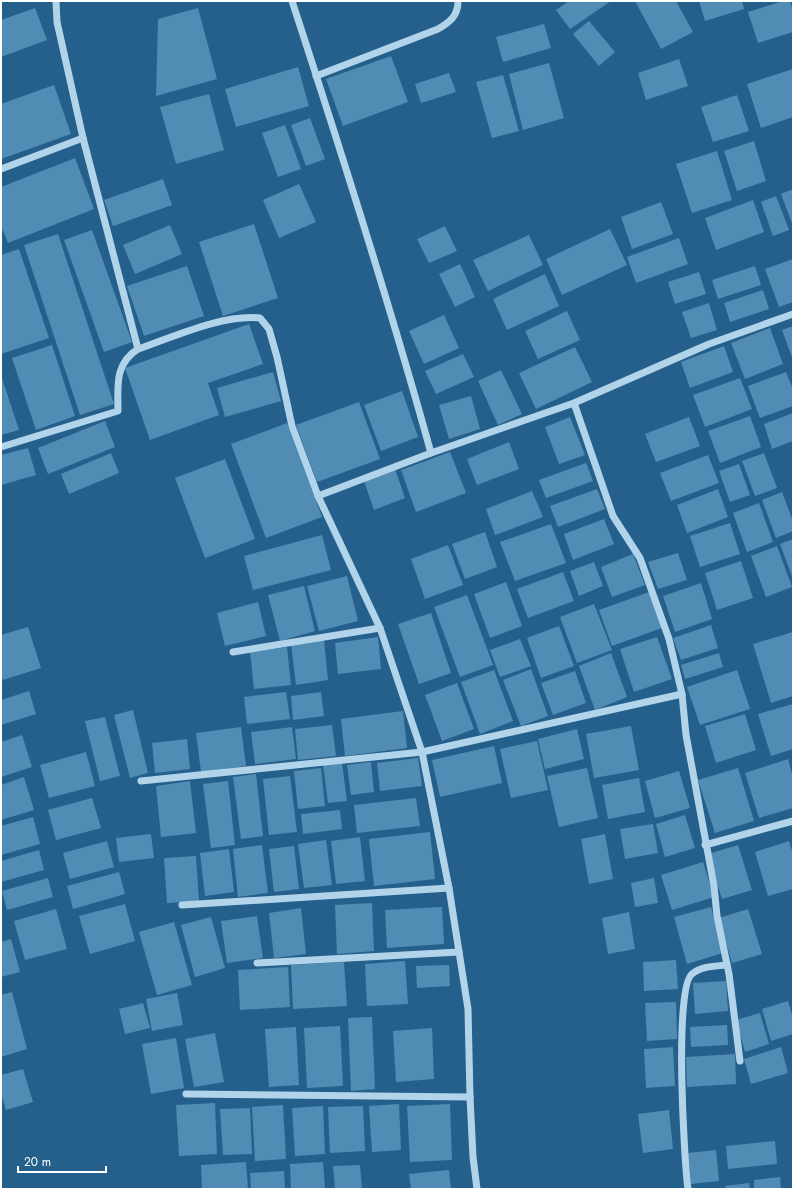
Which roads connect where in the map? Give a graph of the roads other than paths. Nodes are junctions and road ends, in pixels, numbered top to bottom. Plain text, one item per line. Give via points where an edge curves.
1 (56, 1) edge
2 (292, 1) edge
3 (458, 1) edge
4 (316, 76) junction
5 (83, 138) junction
6 (1, 169) edge
7 (793, 314) edge
8 (138, 349) junction
9 (574, 402) junction
10 (1, 447) edge
11 (431, 453) junction
12 (318, 496) junction
13 (380, 628) junction
14 (233, 652) dead end
15 (682, 694) junction
16 (422, 752) junction
17 (141, 781) dead end
18 (793, 821) edge
19 (705, 845) junction
20 (449, 888) junction
21 (182, 905) dead end
22 (459, 952) junction
23 (258, 963) dead end
24 (727, 965) junction
25 (740, 1061) dead end
26 (186, 1094) dead end
27 (470, 1097) junction
28 (477, 1189) edge
29 (688, 1189) edge

1 - 5 street via 57,22
2 - 4 street
3 - 4 street via 458,9 448,23
4 - 11 street via 408,369
5 - 6 street
5 - 8 street
7 - 9 street via 709,344
8 - 10 street via 129,354 118,374 118,411
8 - 12 street via 216,322 247,316 260,318 269,329 292,426
9 - 11 street
9 - 15 street via 613,516 640,558 669,639
11 - 12 street
12 - 13 street
13 - 14 street
13 - 16 street
15 - 16 street
15 - 19 street via 686,735
16 - 17 street
16 - 20 street
18 - 19 street
19 - 24 street
20 - 21 street
20 - 22 street
22 - 23 street
22 - 27 street via 468,1009
24 - 25 street
24 - 29 street via 703,968 691,974 686,984 681,1051
26 - 27 street
27 - 28 street

